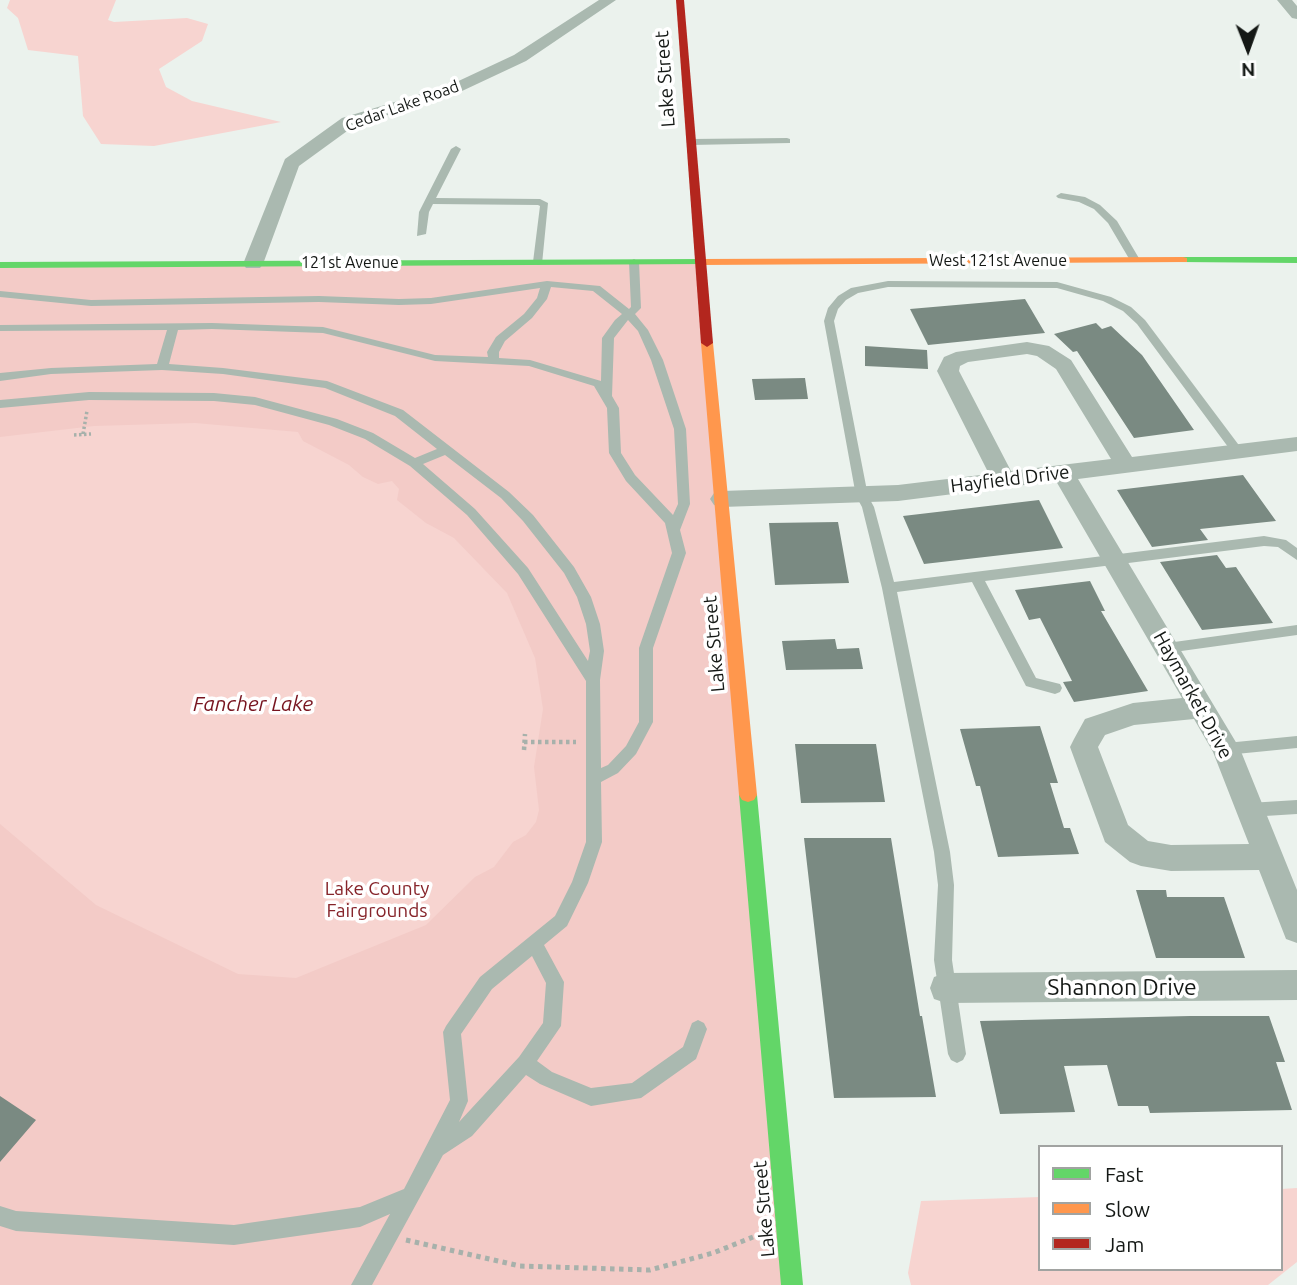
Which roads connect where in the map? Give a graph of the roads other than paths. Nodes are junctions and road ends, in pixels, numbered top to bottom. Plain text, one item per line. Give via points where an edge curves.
1 (609, 0) edge
2 (680, 0) edge
3 (1284, 0) edge
4 (1297, 15) edge
5 (787, 141) dead end
6 (691, 142) junction
7 (456, 149) dead end
8 (1061, 196) dead end
9 (430, 201) junction
10 (421, 234) dead end
11 (1135, 260) junction
12 (1297, 260) edge
13 (700, 261) junction
14 (538, 262) junction
15 (634, 262) junction
16 (253, 264) junction
17 (0, 265) edge
18 (547, 284) junction
19 (0, 294) edge
20 (138, 301) junction
21 (629, 314) junction
22 (130, 326) junction
23 (174, 326) junction
24 (0, 328) edge
25 (494, 362) junction
26 (162, 367) junction
27 (0, 377) edge
28 (606, 397) junction
29 (0, 404) edge
30 (1297, 444) edge
31 (448, 449) junction
32 (1238, 452) junction
33 (414, 463) junction
34 (1126, 465) junction
35 (1063, 473) junction
36 (1003, 480) junction
37 (862, 496) junction
38 (722, 499) junction
39 (673, 530) junction
40 (1297, 555) edge
41 (1116, 560) junction
42 (977, 579) junction
43 (889, 588) junction
44 (1297, 630) edge
45 (1167, 648) junction
46 (593, 680) junction
47 (1055, 688) dead end
48 (1201, 707) junction
49 (1297, 742) edge
50 (1226, 749) junction
51 (594, 779) junction
52 (1297, 807) edge
53 (1249, 810) junction
54 (1267, 857) junction
55 (1297, 929) edge
56 (534, 943) junction
57 (1297, 985) edge
58 (946, 988) junction
59 (698, 1028) dead end
60 (957, 1054) dead end
61 (525, 1063) junction
62 (433, 1151) junction
63 (410, 1196) junction
64 (0, 1216) edge
65 (361, 1285) edge
66 (792, 1285) edge

1 - 16 street, Cedar Lake Road via 520,58 456,88 348,122 291,163
2 - 6 street, Lake Street
3 - 4 street
5 - 6 lane
6 - 13 street, Lake Street
7 - 9 lane
8 - 11 lane via 1097,207 1112,220
9 - 10 lane
9 - 14 lane via 540,202 545,205
11 - 12 street, West 121st Avenue
11 - 13 street, West 121st Avenue
13 - 15 street, 121st Avenue
13 - 38 street, Lake Street
14 - 15 street, 121st Avenue
14 - 16 street, 121st Avenue
15 - 21 lane via 636,308
16 - 17 street, 121st Avenue
18 - 20 lane via 431,301
18 - 21 lane via 596,288
18 - 25 lane via 528,316 500,339
19 - 20 lane via 91,303
20 - 22 lane
21 - 28 lane via 608,338
21 - 39 lane via 643,330 657,360 680,429 684,505
22 - 23 lane
22 - 24 lane
23 - 25 lane via 323,330 410,354
23 - 26 lane
25 - 28 lane via 530,363 598,384
26 - 27 lane
26 - 31 lane via 327,385 399,413
28 - 39 lane via 613,408 615,453 630,478 671,521
29 - 33 lane via 152,395 255,401 369,436
30 - 32 street, Hayfield Drive
31 - 33 lane
31 - 46 lane via 505,495 569,570 593,624 597,651
32 - 34 street, Hayfield Drive
32 - 37 lane via 1141,322 1107,299 1035,283 872,286 842,298 829,321
33 - 46 lane via 471,512 523,571
34 - 35 street, Hayfield Drive
34 - 36 street via 1055,357 1042,349 1027,348 963,356 951,362 948,370
35 - 36 street, Hayfield Drive
35 - 41 street, Haymarket Drive
36 - 37 street, Hayfield Drive
37 - 38 street, Hayfield Drive
37 - 43 lane
38 - 66 street, Lake Street
39 - 51 lane via 679,553 646,648 646,722 631,750 613,769
40 - 41 lane via 1281,543 1264,541
41 - 42 lane
41 - 45 street, Haymarket Drive
42 - 43 lane
42 - 47 lane via 1031,682
43 - 58 lane via 942,852
44 - 45 lane
45 - 48 street, Haymarket Drive
46 - 51 lane
48 - 50 street, Haymarket Drive
48 - 54 street via 1133,714 1095,727 1084,747 1116,833 1141,853 1171,858
49 - 50 lane
50 - 53 street, Haymarket Drive
51 - 56 lane via 594,842 580,883 561,921
52 - 53 lane
53 - 54 street, Haymarket Drive
54 - 55 street, Haymarket Drive
56 - 61 lane via 555,982 556,1005 552,1026
56 - 62 lane via 486,983 452,1032 459,1101
57 - 58 street, Shannon Drive
58 - 60 lane
59 - 61 lane via 690,1053 635,1092 591,1097 546,1078
61 - 62 lane via 465,1129
62 - 63 lane
63 - 64 lane via 360,1217 233,1235 16,1221
63 - 65 lane

